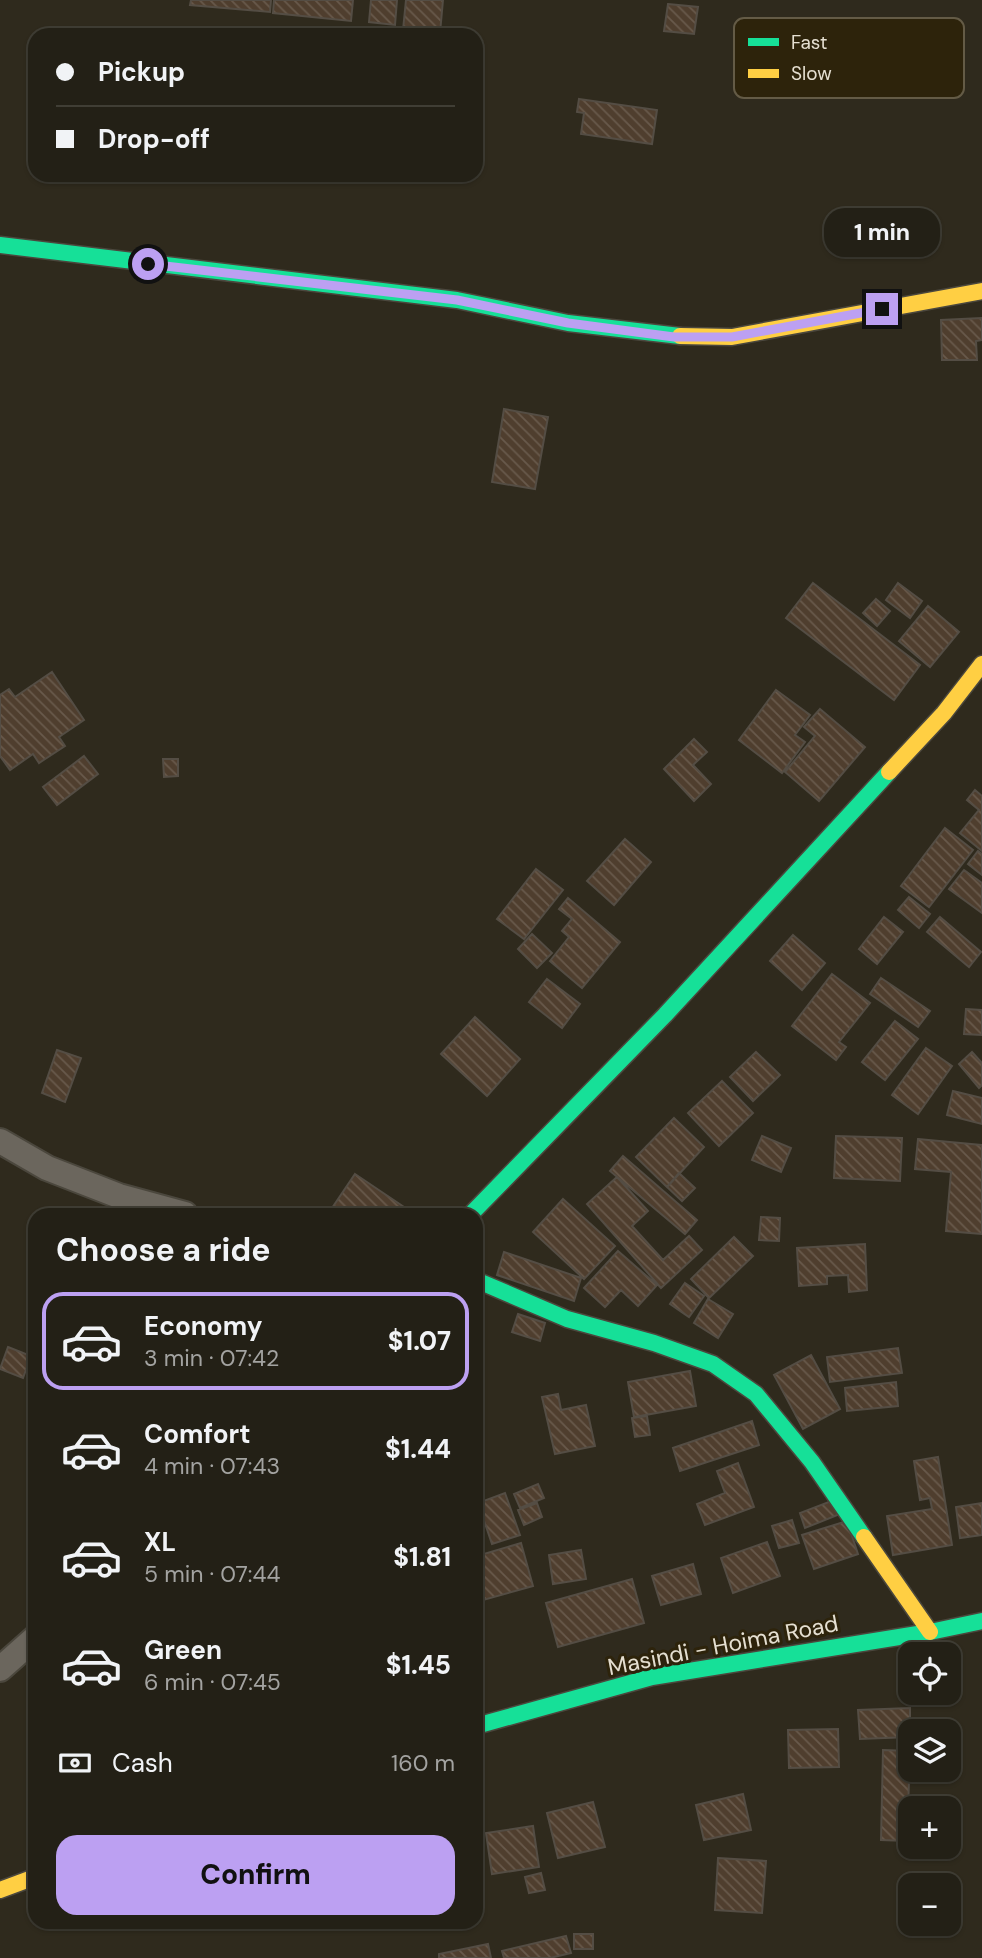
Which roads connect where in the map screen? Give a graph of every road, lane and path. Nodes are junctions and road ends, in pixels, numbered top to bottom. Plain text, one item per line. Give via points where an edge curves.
1 (0, 245) edge
2 (982, 291) edge
3 (982, 664) edge
4 (0, 1141) edge
5 (163, 1208) edge
6 (477, 1208) edge
7 (483, 1283) edge
8 (982, 1621) edge
9 (930, 1632) junction
10 (28, 1644) edge
11 (0, 1669) edge
12 (483, 1724) edge
13 (28, 1880) edge
14 (0, 1890) edge

1 - 2 street via 457,300 568,323 674,337 732,337
3 - 6 street via 944,713 683,995
4 - 5 street via 59,1173
7 - 9 street via 568,1319 713,1364 756,1394 812,1462
8 - 9 street, Masindi - Hoima Road
9 - 12 street, Masindi - Hoima Road via 652,1677
10 - 11 street
13 - 14 street

